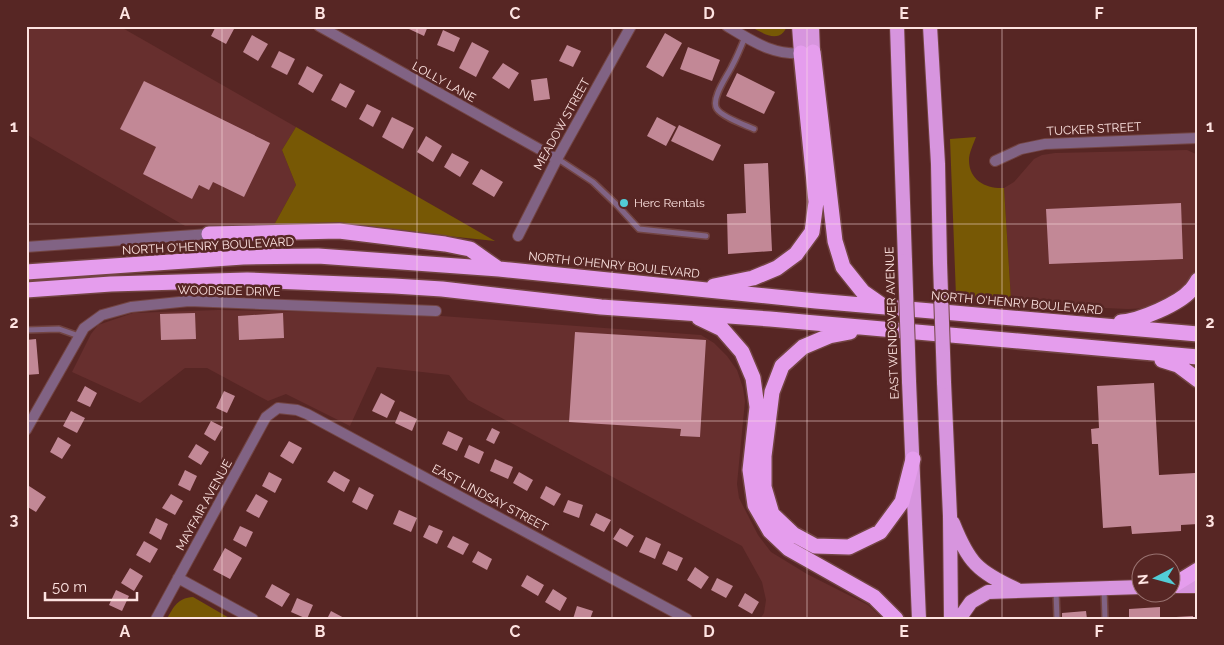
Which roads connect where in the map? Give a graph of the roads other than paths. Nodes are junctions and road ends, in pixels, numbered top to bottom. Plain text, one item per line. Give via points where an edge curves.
1 (319, 26) edge
2 (631, 26) edge
3 (727, 26) edge
4 (799, 26) edge
5 (812, 26) edge
6 (897, 26) edge
7 (930, 26) edge
8 (745, 37) junction
9 (807, 53) junction
10 (754, 129) dead end
11 (1198, 138) edge
12 (557, 159) junction
13 (995, 161) dead end
14 (209, 234) joint
15 (518, 236) dead end
16 (706, 236) dead end
17 (26, 247) edge
18 (499, 269) junction
19 (26, 272) edge
20 (1198, 280) edge
21 (699, 289) junction
22 (26, 290) edge
23 (884, 307) junction
24 (436, 311) dead end
25 (691, 314) junction
26 (1088, 324) junction
27 (868, 329) junction
28 (26, 330) edge
29 (1198, 334) edge
30 (79, 337) junction
31 (1134, 352) junction
32 (1198, 357) edge
33 (1198, 380) edge
34 (278, 408) joint
35 (26, 430) edge
36 (913, 459) junction
37 (950, 516) junction
38 (1198, 570) edge
39 (178, 578) junction
40 (1182, 580) edge
41 (1182, 586) edge
42 (1198, 586) edge
43 (1132, 588) edge
44 (1104, 589) junction
45 (1056, 590) junction
46 (1019, 591) junction
47 (156, 619) edge
48 (253, 619) edge
49 (687, 619) edge
50 (896, 619) edge
51 (919, 619) edge
52 (951, 619) edge
53 (959, 619) edge
54 (1058, 619) edge
55 (1105, 619) edge

1 - 12 street, LOLLY LANE
2 - 12 street, MEADOW STREET
3 - 8 street
4 - 9 highway
5 - 9 highway
6 - 36 highway, EAST WENDOVER AVENUE, bridge
7 - 37 highway, bridge
8 - 9 street via 777,52
8 - 10 lane via 718,93 716,106 726,116
9 - 21 highway via 816,202 812,232 796,254 777,268 753,278
9 - 23 highway via 835,241 843,267 863,292
11 - 13 street, TUCKER STREET via 1045,144 1021,149
12 - 15 street, MEADOW STREET
12 - 16 lane via 592,182 639,229
14 - 17 street
14 - 18 highway via 348,232 470,249
18 - 19 highway, NORTH O'HENRY BOULEVARD via 318,256 243,257
18 - 21 highway, NORTH O'HENRY BOULEVARD
20 - 26 highway via 1191,291 1162,310 1129,322
21 - 23 highway, NORTH O'HENRY BOULEVARD
22 - 25 highway via 111,284 266,281 442,289 600,308
23 - 26 highway, NORTH O'HENRY BOULEVARD
24 - 30 street, WOODSIDE DRIVE via 189,301 131,306 102,315 84,328
25 - 27 highway
25 - 50 highway via 722,328 742,352 753,378 757,407 750,470 754,505 770,531 789,549 874,597
26 - 29 highway, NORTH O'HENRY BOULEVARD
27 - 31 highway
27 - 36 highway via 829,336 803,347 782,366 772,392 764,456 764,487 772,514 793,534 815,546 848,547 880,532 902,502
28 - 30 lane via 59,329
30 - 35 street, WOODSIDE DRIVE
31 - 32 highway
31 - 33 highway via 1178,365
34 - 39 street, MAYFAIR AVENUE via 266,418
34 - 49 street, EAST LINDSAY STREET via 308,414
36 - 51 highway, EAST WENDOVER AVENUE
37 - 46 highway via 962,547 974,563 991,578
37 - 52 highway
38 - 40 highway
39 - 47 street, MAYFAIR AVENUE
39 - 48 street
41 - 42 highway
43 - 44 highway
44 - 45 highway
44 - 55 lane
45 - 46 highway
45 - 54 lane
46 - 53 highway via 988,592 972,602

